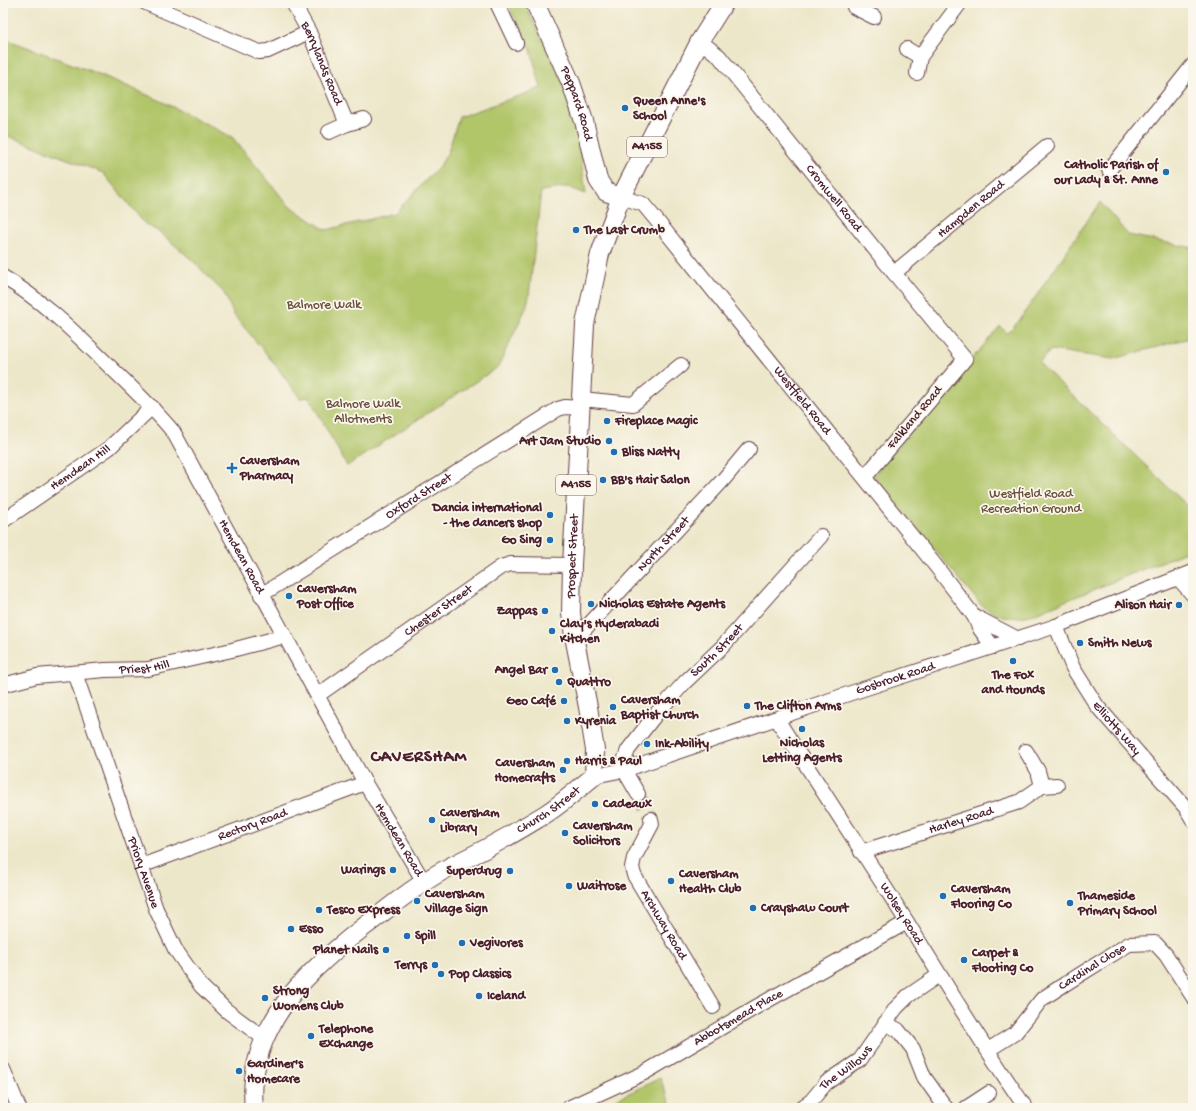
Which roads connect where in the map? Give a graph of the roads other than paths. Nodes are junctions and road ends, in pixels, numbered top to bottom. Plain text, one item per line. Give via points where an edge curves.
1 (146, 3) edge
2 (293, 3) edge
3 (497, 3) edge
4 (535, 3) edge
5 (724, 3) edge
6 (960, 3) edge
7 (851, 4) edge
8 (874, 17) dead end
9 (309, 32) junction
10 (700, 41) junction
11 (516, 43) dead end
12 (907, 49) dead end
13 (920, 57) junction
14 (1193, 64) edge
15 (917, 73) dead end
16 (364, 119) dead end
17 (347, 124) junction
18 (329, 132) dead end
19 (1047, 146) dead end
20 (1109, 170) dead end
21 (621, 197) junction
22 (894, 273) junction
23 (3, 277) edge
24 (965, 359) joint
25 (681, 365) dead end
26 (580, 404) junction
27 (152, 407) junction
28 (749, 449) dead end
29 (865, 477) junction
30 (3, 521) edge
31 (821, 536) dead end
32 (572, 565) junction
33 (1193, 572) edge
34 (1178, 578) junction
35 (262, 595) junction
36 (1193, 595) edge
37 (974, 616) junction
38 (1056, 626) junction
39 (284, 636) junction
40 (574, 636) junction
41 (1018, 639) junction
42 (993, 647) junction
43 (75, 673) junction
44 (3, 685) edge
45 (318, 695) junction
46 (777, 719) junction
47 (1026, 751) dead end
48 (624, 770) junction
49 (594, 776) junction
50 (365, 783) junction
51 (1058, 785) dead end
52 (1042, 786) junction
53 (638, 794) tunnel mouth
54 (651, 818) tunnel mouth
55 (1193, 820) edge
56 (862, 852) junction
57 (141, 866) junction
58 (424, 882) junction
59 (907, 922) junction
60 (939, 975) junction
61 (1193, 997) edge
62 (713, 1007) dead end
63 (885, 1023) junction
64 (265, 1039) junction
65 (988, 1050) junction
66 (3, 1070) edge
67 (989, 1093) dead end
68 (19, 1108) edge
69 (254, 1108) edge
70 (568, 1108) edge
71 (801, 1108) edge
72 (946, 1108) edge
73 (966, 1108) edge
74 (1026, 1108) edge

1 - 9 street via 259,52 268,51
2 - 9 street, Berrylands Road
3 - 11 street
4 - 21 main road, Peppard Road via 571,83 584,121 598,180 606,192
5 - 10 main road, A4155
6 - 13 street
7 - 8 street
9 - 17 street, Berrylands Road
10 - 21 main road, A4155
10 - 22 street, Cromwell Road via 719,56
12 - 13 street
13 - 15 street
14 - 20 street
16 - 17 street
17 - 18 street
19 - 22 street, Hampden Road
21 - 26 main road, Prospect Street / A4155 via 600,254 585,324
21 - 29 street, Westfield Road via 643,204
22 - 24 street, Cromwell Road
23 - 27 street, Hemdean Road via 52,312
24 - 29 street, Falkland Road
25 - 26 street, Oxford Street via 633,404
26 - 32 main road, Prospect Street / A4155
26 - 35 street, Oxford Street via 558,410
27 - 30 street, Hemdean Hill via 109,448
27 - 35 street, Hemdean Road via 182,446
28 - 40 street, North Street via 583,631
29 - 37 street, Westfield Road
31 - 48 street, South Street via 723,646 656,714 628,750
32 - 40 main road, Prospect Street / A4155 via 571,613
32 - 45 street, Chester Street via 511,564 501,567
33 - 34 street, Gosbrook Road
34 - 36 street
34 - 38 street, Gosbrook Road
35 - 39 street, Hemdean Road
37 - 41 street, Westfield Road
37 - 42 street, Westfield Road
38 - 41 street, Gosbrook Road
38 - 55 street, Elliotts Way via 1074,668 1097,706 1186,808
39 - 43 street, Priest Hill via 148,669
39 - 45 street, Hemdean Road
40 - 49 main road, Prospect Street / A4155 via 594,743
41 - 42 street, Gosbrook Road
42 - 46 street, Gosbrook Road
43 - 44 street, Priest Hill via 37,676
43 - 57 street, Priory Avenue
45 - 50 street, Hemdean Road
46 - 48 street, Gosbrook Road
46 - 56 street, Wolsey Road
47 - 52 street via 1038,771
48 - 49 street, Gosbrook Road
48 - 53 street
49 - 58 main road, Church Street via 546,814
50 - 57 street, Rectory Road
50 - 58 street, Hemdean Road
51 - 52 street
52 - 56 street, Harley Road via 1019,802
54 - 62 street, Archway Road via 652,824 634,858 634,875
56 - 59 street, Wolsey Road
57 - 64 street, Priory Avenue via 156,909 175,949 201,986 228,1011
58 - 64 main road, Church Street via 359,930 314,969 288,997
59 - 60 street, Wolsey Road
59 - 70 street, Abbotsmead Place via 644,1072
60 - 63 street, The Willows via 908,996
60 - 65 street, Wolsey Road
61 - 65 street, Cardinal Close via 1166,955 1155,943 1129,944 1042,999 1015,1034
63 - 71 street, The Willows via 860,1060 826,1083 811,1101
63 - 72 street via 898,1030 913,1049 924,1077
64 - 69 main road, Church Street via 254,1073
65 - 74 street, Wolsey Road
66 - 68 street
67 - 73 street

